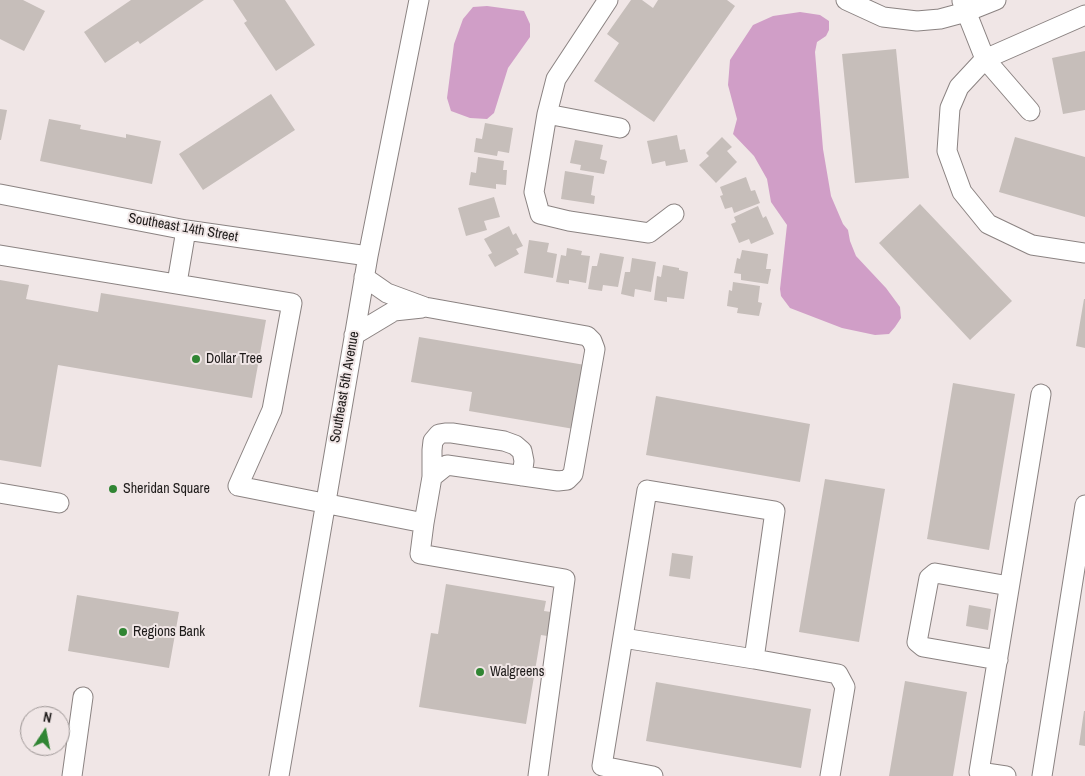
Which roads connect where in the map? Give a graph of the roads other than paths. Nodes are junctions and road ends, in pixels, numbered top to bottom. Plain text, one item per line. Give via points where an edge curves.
1 (419, 0) edge
2 (608, 0) edge
3 (846, 0) edge
4 (996, 0) edge
5 (964, 6) edge
6 (1085, 15) edge
7 (985, 59) junction
8 (1030, 111) dead end
9 (547, 114) junction
10 (620, 128) dead end
11 (0, 194) edge
12 (674, 214) dead end
13 (186, 230) junction
14 (1085, 253) edge
15 (0, 255) edge
16 (368, 256) junction
17 (364, 277) junction
18 (177, 284) junction
19 (425, 307) junction
20 (354, 335) junction
21 (1041, 394) dead end
22 (522, 476) junction
23 (432, 477) junction
24 (0, 493) edge
25 (59, 503) dead end
26 (326, 503) junction
27 (1084, 512) edge
28 (424, 523) junction
29 (1010, 586) junction
30 (623, 638) junction
31 (754, 659) junction
32 (998, 660) junction
33 (83, 696) dead end
34 (979, 774) edge
35 (72, 776) edge
36 (279, 776) edge
37 (538, 776) edge
38 (653, 776) edge
39 (830, 776) edge
40 (1006, 776) edge
41 (1042, 776) edge

1 - 16 street, Southeast 5th Avenue
2 - 9 street via 556,79
3 - 5 street via 883,17 917,21 940,19
4 - 5 street
5 - 7 street
6 - 7 street
7 - 8 street
7 - 14 street via 959,87 950,108 947,151 962,192 988,224 1032,245
9 - 10 street
9 - 12 street via 534,192 540,214 650,234
11 - 13 street, Southeast 14th Street
13 - 16 street, Southeast 14th Street
13 - 18 street
15 - 18 street
16 - 17 street, Southeast 5th Avenue
17 - 19 street via 387,293
17 - 20 street, Southeast 5th Avenue
18 - 26 street via 292,303 272,410 238,486
19 - 20 street via 394,311
19 - 22 street via 587,336 592,341 595,349 573,474 558,482
20 - 26 street, Southeast 5th Avenue
21 - 29 street
22 - 23 street via 447,465
22 - 23 street via 522,451 515,445 445,433 433,440
23 - 28 street
24 - 25 street
26 - 28 street
26 - 36 street, Southeast 5th Avenue
27 - 41 street
28 - 37 street via 420,554 565,580
29 - 32 street
29 - 32 street via 935,573 929,578 917,642 923,648
30 - 31 street
30 - 31 street via 647,490 775,511
30 - 38 street via 602,766
31 - 39 street via 838,674 845,688
32 - 34 street
33 - 35 street
34 - 40 street

